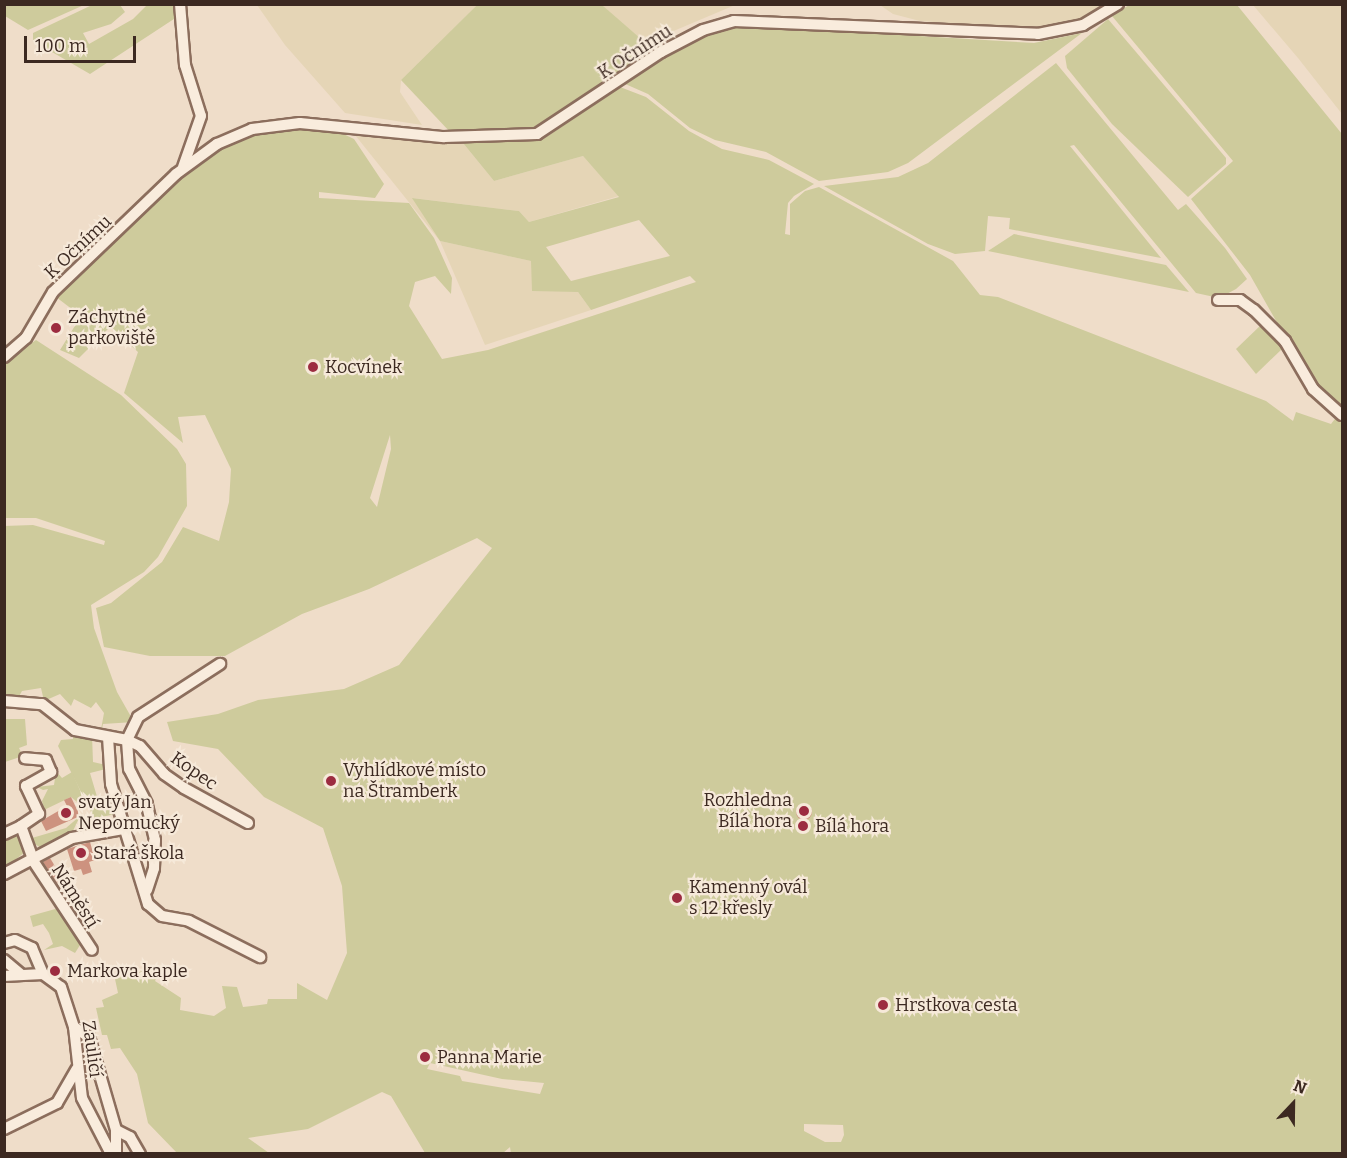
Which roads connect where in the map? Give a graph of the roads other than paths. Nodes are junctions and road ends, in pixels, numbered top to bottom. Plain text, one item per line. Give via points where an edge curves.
1 (180, 4) edge
2 (1118, 4) edge
3 (183, 168) junction
4 (1218, 300) dead end
5 (4, 357) edge
6 (1342, 415) edge
7 (220, 664) dead end
8 (4, 701) edge
9 (108, 737) junction
10 (127, 740) junction
11 (25, 758) dead end
12 (248, 823) dead end
13 (21, 826) junction
14 (123, 829) junction
15 (4, 834) edge
16 (36, 857) junction
17 (4, 874) edge
18 (147, 890) junction
19 (4, 943) edge
20 (92, 950) dead end
21 (260, 957) dead end
22 (4, 960) edge
23 (43, 974) junction
24 (22, 975) junction
25 (4, 976) edge
26 (74, 1027) junction
27 (77, 1069) junction
28 (4, 1129) edge
29 (116, 1130) junction
30 (111, 1154) edge
31 (116, 1154) edge
32 (140, 1154) edge

1 - 3 street, K Očnímu via 185,65 201,116
2 - 3 street, K Očnímu via 1083,25 1038,34 735,21 703,30 661,52 537,134 444,137 367,126 284,124 231,136
3 - 5 street, K Očnímu via 53,292 26,338
4 - 6 street via 1240,300 1254,310 1285,341 1313,389
7 - 10 street via 138,717
8 - 9 street, Kopec via 42,704 62,724
9 - 10 street, Kopec
9 - 14 street via 106,760
10 - 12 street, Kopec via 140,746 164,774 184,788
10 - 18 street via 129,769 147,804 155,840 154,868
11 - 13 street via 46,760 51,772 26,786 39,814
13 - 15 street
13 - 16 street, Náměstí
14 - 16 street, Náměstí via 72,838
14 - 18 street
16 - 17 street, Náměstí
16 - 20 street, Náměstí via 34,862
18 - 21 street via 148,904 162,916 189,921
19 - 23 street, Zauličí via 15,940 32,948
22 - 24 street
23 - 24 street
23 - 26 street, Zauličí via 61,987
24 - 25 street
26 - 27 street, Zauličí
26 - 29 street via 89,1037
27 - 28 street via 57,1103
27 - 30 street, Zauličí via 89,1118
29 - 31 street
29 - 32 street via 130,1137

